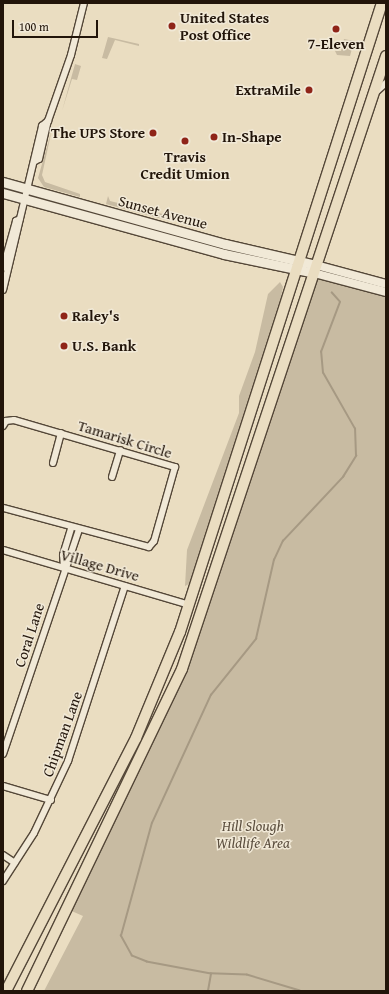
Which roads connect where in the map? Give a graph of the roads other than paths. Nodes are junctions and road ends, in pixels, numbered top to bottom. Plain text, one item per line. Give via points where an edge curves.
1 (84, 3) edge
2 (382, 3) edge
3 (386, 56) edge
4 (386, 83) edge
5 (374, 94) junction
6 (3, 182) edge
7 (28, 189) junction
8 (3, 193) edge
9 (25, 200) junction
10 (20, 219) junction
11 (297, 265) junction
12 (3, 268) edge
13 (315, 269) junction
14 (386, 284) edge
15 (366, 286) junction
16 (386, 288) edge
17 (3, 290) edge
18 (386, 292) edge
19 (3, 426) edge
20 (61, 434) junction
21 (120, 450) junction
22 (53, 463) dead end
23 (112, 477) dead end
24 (3, 508) edge
25 (71, 528) junction
26 (79, 530) junction
27 (3, 550) edge
28 (64, 568) junction
29 (125, 586) junction
30 (190, 605) junction
31 (3, 754) edge
32 (3, 786) edge
33 (51, 800) junction
34 (3, 855) edge
35 (15, 863) junction
36 (3, 881) edge
37 (6, 991) edge
38 (27, 991) edge

1 - 7 street via 71,55 48,120 39,159 35,161
2 - 11 highway
3 - 5 highway
4 - 5 street
5 - 13 highway
6 - 7 main road, Sunset Avenue
7 - 9 street
7 - 11 main road, Sunset Avenue
8 - 9 main road, Sunset Avenue
9 - 10 street
9 - 11 main road, Sunset Avenue via 224,254
10 - 12 street via 16,221
10 - 17 street
11 - 13 main road, Sunset Avenue
11 - 30 highway
13 - 14 street
13 - 15 street
13 - 38 highway via 182,668
15 - 16 street
15 - 18 street
19 - 20 street, Tamarisk Circle via 6,421 14,420
20 - 21 street, Tamarisk Circle
20 - 22 street
21 - 23 street
21 - 26 street, Tamarisk Circle via 175,467 154,541 149,547 141,548
24 - 25 street, Tamarisk Circle
25 - 26 street, Tamarisk Circle
25 - 28 street via 63,555
26 - 28 street via 71,558
27 - 28 street, Village Drive
28 - 29 street, Village Drive
28 - 31 street, Coral Lane
29 - 30 street, Village Drive
29 - 33 street, Chipman Lane via 73,748
30 - 37 highway via 136,738
32 - 33 street
33 - 35 street, Chipman Lane
34 - 35 street
35 - 36 street, Chipman Lane

